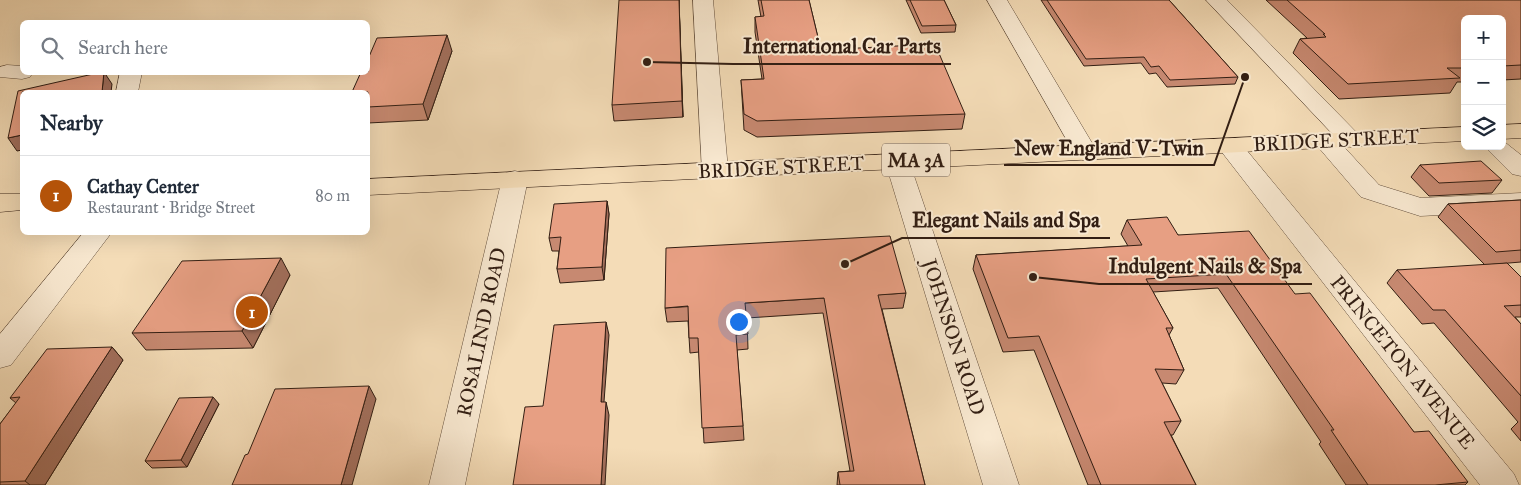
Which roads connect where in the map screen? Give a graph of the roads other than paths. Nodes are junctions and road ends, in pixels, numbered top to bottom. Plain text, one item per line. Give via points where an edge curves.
1 (703, 0) edge
2 (998, 0) edge
3 (1216, 0) edge
4 (130, 75) edge
5 (127, 90) edge
6 (1521, 131) edge
7 (1506, 132) edge
8 (1461, 134) edge
9 (1351, 140) junction
10 (1325, 141) junction
11 (1230, 146) junction
12 (1501, 150) edge
13 (1086, 153) junction
14 (898, 161) junction
15 (1521, 168) edge
16 (715, 170) junction
17 (515, 179) junction
18 (370, 187) edge
19 (20, 202) edge
20 (1521, 202) edge
21 (0, 203) edge
22 (97, 235) edge
23 (0, 356) edge
24 (447, 485) edge
25 (1001, 485) edge
26 (1500, 485) edge

1 - 16 street
2 - 13 street
3 - 9 street
4 - 5 street
6 - 7 main road
8 - 9 main road, BRIDGE STREET / MA 3A
9 - 10 main road, BRIDGE STREET / MA 3A
10 - 11 main road, BRIDGE STREET / MA 3A
10 - 20 street via 1370,191 1420,208
11 - 13 main road, BRIDGE STREET / MA 3A
11 - 26 street, PRINCETON AVENUE
12 - 15 street
13 - 14 main road, BRIDGE STREET / MA 3A
14 - 16 main road, BRIDGE STREET / MA 3A
14 - 25 street, JOHNSON ROAD
16 - 17 main road, BRIDGE STREET / MA 3A
17 - 18 main road, BRIDGE STREET / MA 3A
17 - 24 street, ROSALIND ROAD
19 - 21 main road
22 - 23 street

